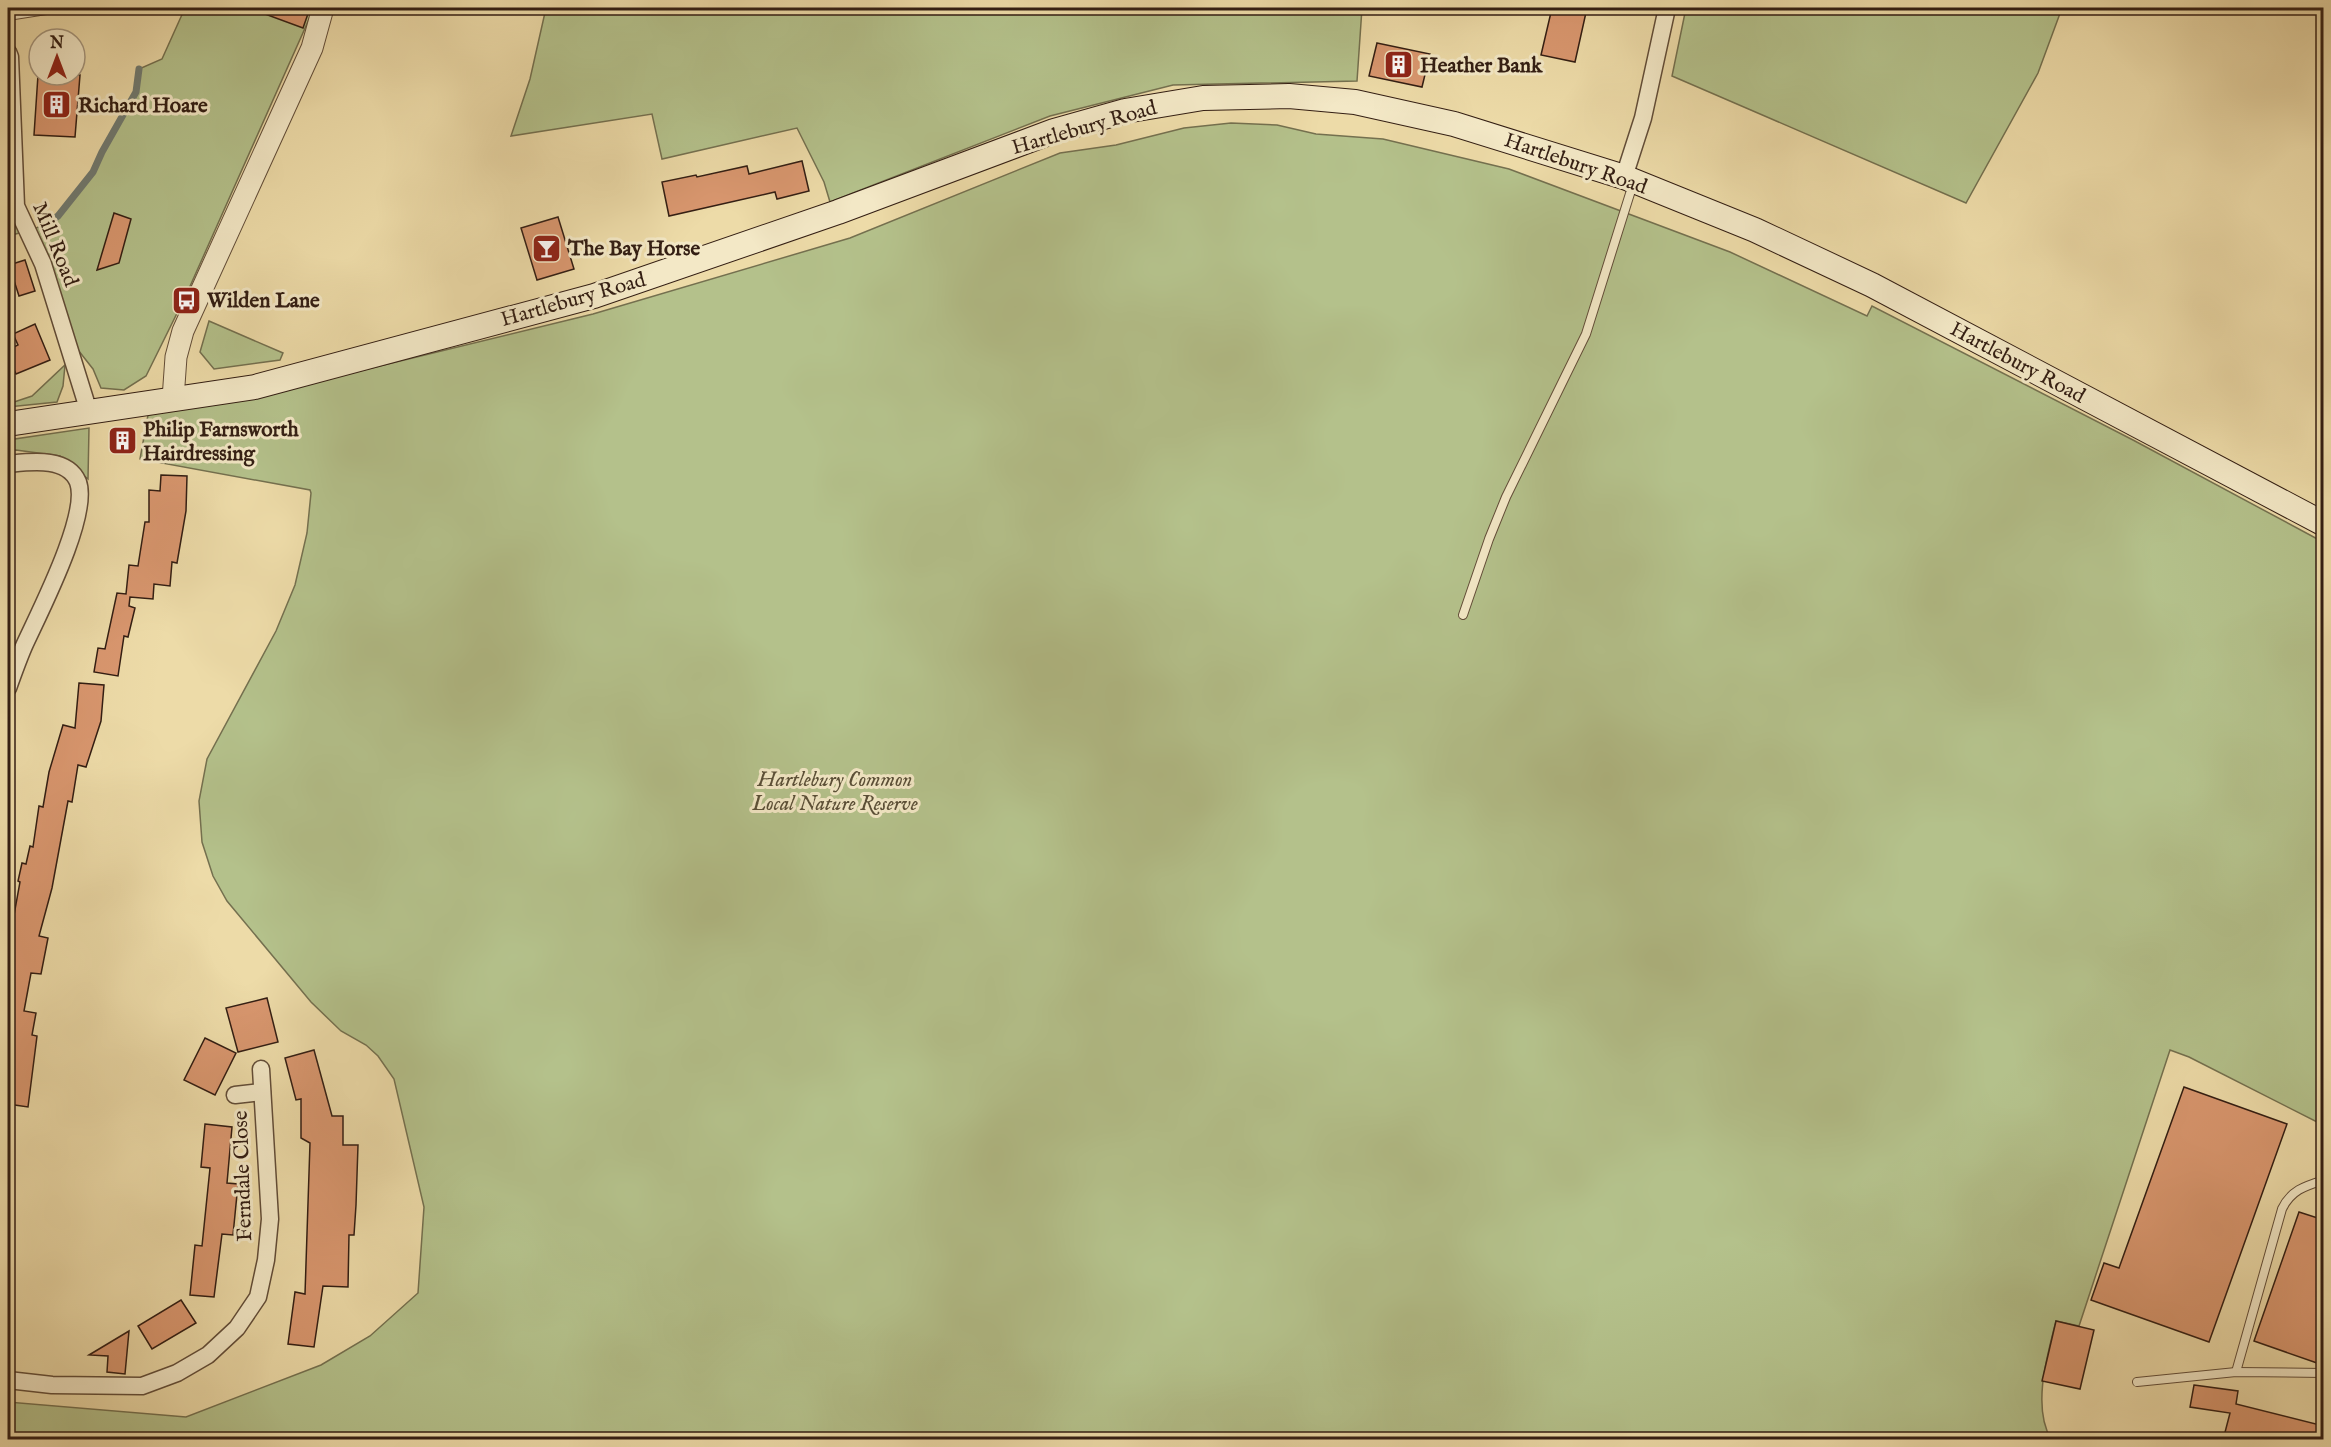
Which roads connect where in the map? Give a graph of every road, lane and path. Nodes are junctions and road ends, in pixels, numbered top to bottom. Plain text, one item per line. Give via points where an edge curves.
1 (59, 8) edge
2 (323, 8) edge
3 (1667, 8) edge
4 (8, 16) edge
5 (8, 52) edge
6 (1629, 179) junction
7 (172, 399) junction
8 (89, 412) junction
9 (8, 424) edge
10 (8, 464) edge
11 (2324, 524) edge
12 (1463, 615) dead end
13 (8, 688) edge
14 (261, 1069) dead end
15 (262, 1092) junction
16 (235, 1095) dead end
17 (2324, 1180) edge
18 (2236, 1372) junction
19 (2324, 1373) edge
20 (8, 1380) edge
21 (2138, 1382) dead end

1 - 4 lane
2 - 7 street via 312,48 183,331
3 - 6 street
5 - 8 street, Mill Road via 16,206 43,264
6 - 7 main road, Hartlebury Road via 1454,124 1355,102 1289,96 1203,98 1125,111 1054,131 838,212 594,296 255,387
6 - 11 main road, Hartlebury Road via 1755,230 1872,285
6 - 12 lane via 1586,334 1506,497
7 - 8 main road, Hartlebury Road
8 - 9 main road, Hartlebury Road
10 - 13 street via 38,461 59,465 78,482 79,499 73,533
14 - 15 street, Ferndale Close
15 - 16 street, Ferndale Close
15 - 20 street, Ferndale Close via 270,1219 266,1260 258,1297 237,1328 208,1355 177,1373 142,1386 52,1385
17 - 18 lane via 2287,1197
18 - 19 lane
18 - 21 lane

